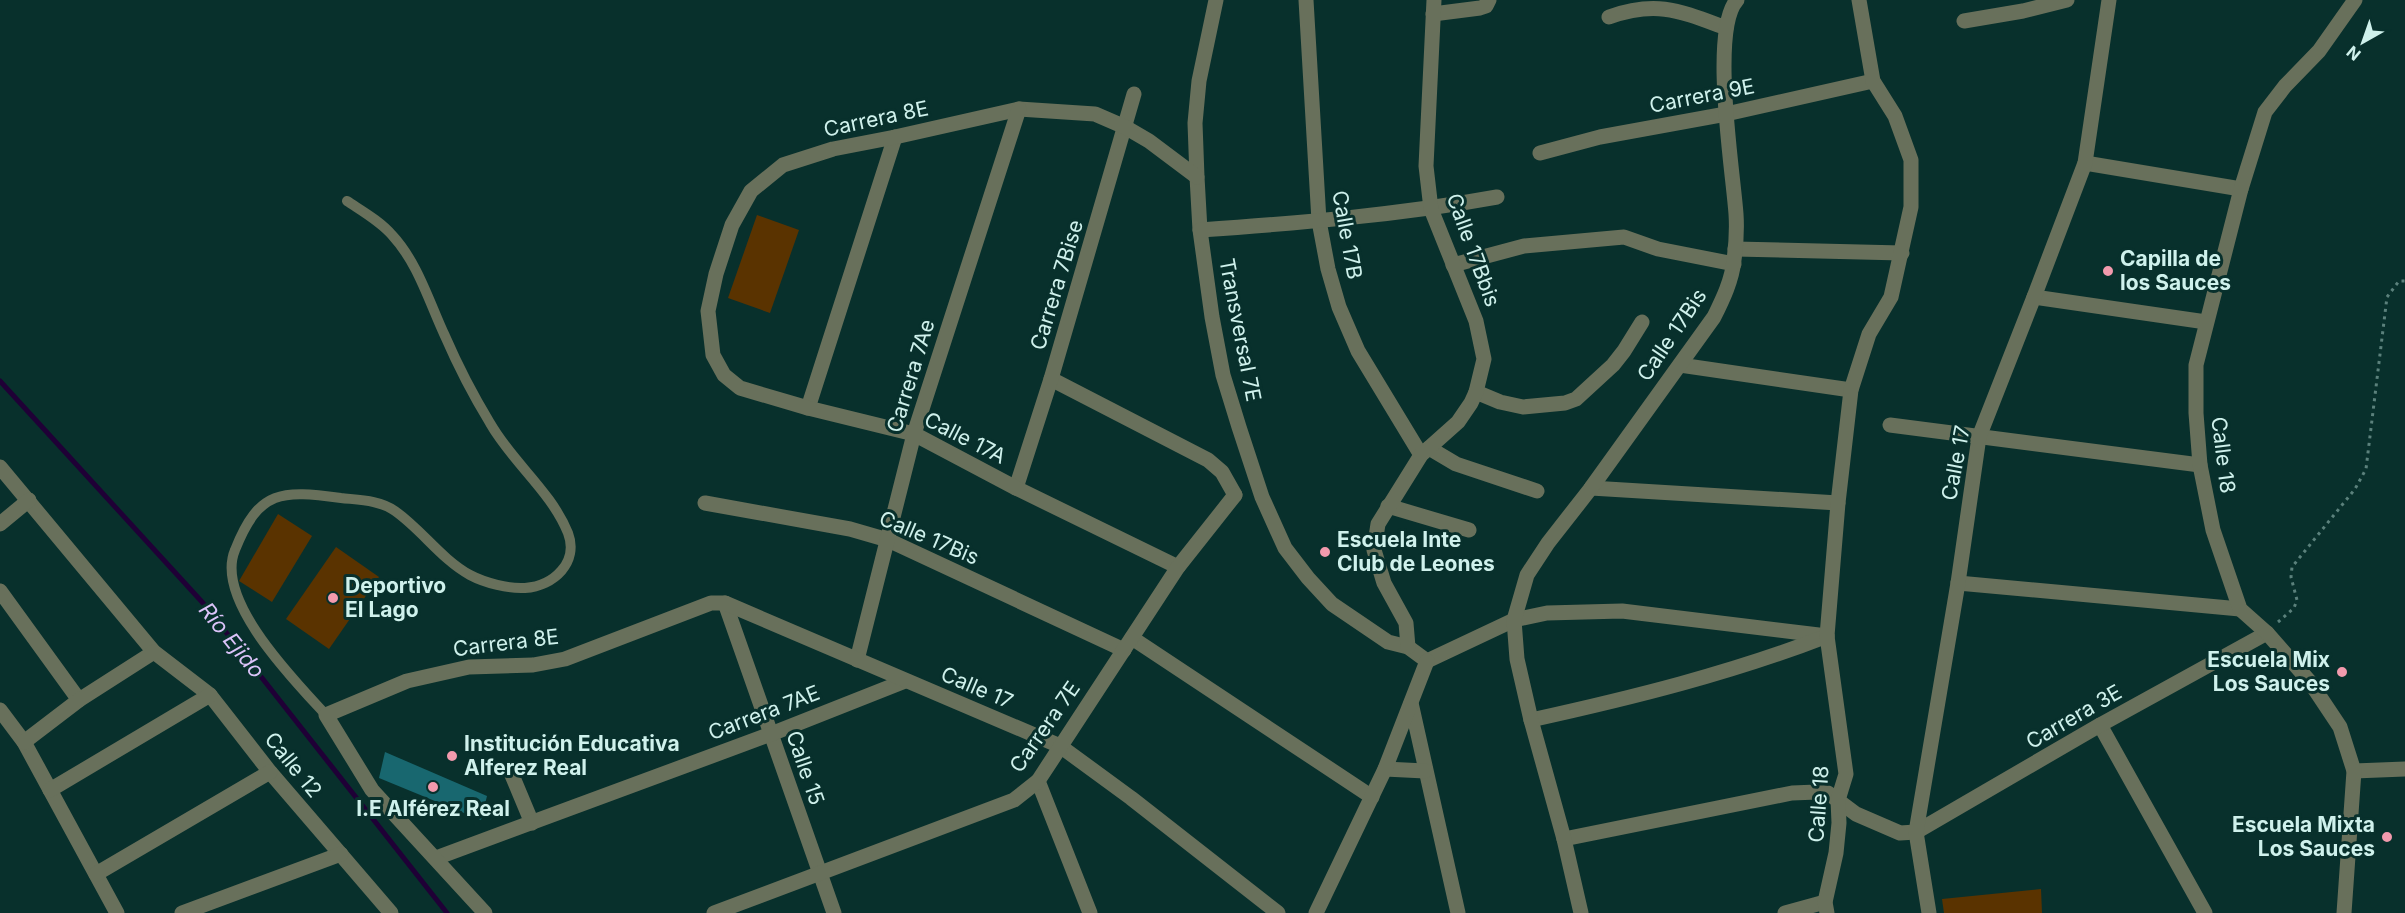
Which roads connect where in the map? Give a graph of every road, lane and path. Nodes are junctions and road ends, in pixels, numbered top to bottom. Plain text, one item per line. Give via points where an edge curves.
1 (1216, 0) edge
2 (1306, 0) edge
3 (1489, 0) edge
4 (1737, 0) edge
5 (1859, 0) edge
6 (2067, 0) edge
7 (2109, 0) edge
8 (2355, 0) edge
9 (1433, 7) edge
10 (1609, 17) dead end
11 (1964, 21) dead end
12 (1726, 28) junction
13 (1873, 81) junction
14 (1134, 94) dead end
15 (1019, 109) junction
16 (1726, 114) junction
17 (1125, 127) junction
18 (895, 137) junction
19 (1540, 153) dead end
20 (2085, 163) junction
21 (1197, 177) junction
22 (2241, 189) junction
23 (1497, 197) dead end
24 (347, 201) dead end
25 (1431, 209) junction
26 (1319, 221) junction
27 (1200, 230) junction
28 (1902, 253) junction
29 (1735, 256) junction
30 (1453, 265) junction
31 (2405, 281) edge
32 (2034, 297) junction
33 (1642, 322) dead end
34 (2206, 322) junction
35 (1680, 365) junction
36 (724, 375) joint
37 (1051, 379) junction
38 (1851, 390) junction
39 (1476, 392) junction
40 (808, 408) junction
41 (1890, 425) dead end
42 (914, 434) junction
43 (1978, 436) junction
44 (1425, 452) junction
45 (2199, 465) junction
46 (0, 466) edge
47 (1016, 488) junction
48 (1591, 488) junction
49 (1537, 491) dead end
50 (1234, 495) junction
51 (1262, 497) junction
52 (29, 500) junction
53 (705, 503) dead end
54 (1838, 503) junction
55 (1388, 506) junction
56 (0, 524) edge
57 (1469, 530) dead end
58 (888, 540) junction
59 (1178, 567) junction
60 (1958, 583) junction
61 (0, 591) edge
62 (725, 603) junction
63 (2240, 609) junction
64 (1514, 620) junction
65 (2267, 633) junction
66 (1827, 636) junction
67 (1128, 644) junction
68 (1408, 647) junction
69 (154, 652) junction
70 (857, 660) junction
71 (1426, 661) junction
72 (905, 681) junction
73 (210, 695) junction
74 (79, 700) junction
75 (1411, 703) junction
76 (0, 710) edge
77 (326, 715) junction
78 (1531, 720) junction
79 (2100, 725) junction
80 (771, 734) junction
81 (24, 742) junction
82 (1060, 746) junction
83 (509, 768) dead end
84 (1385, 769) junction
85 (2405, 769) edge
86 (1425, 771) junction
87 (2354, 771) junction
88 (270, 772) junction
89 (1038, 781) junction
90 (50, 790) junction
91 (1372, 797) junction
92 (1838, 800) junction
93 (532, 823) junction
94 (1916, 832) junction
95 (1564, 838) junction
96 (341, 854) junction
97 (436, 858) junction
98 (96, 874) junction
99 (820, 874) junction
100 (1826, 908) edge
101 (117, 913) edge
102 (182, 913) edge
103 (391, 913) edge
104 (485, 913) edge
105 (714, 913) edge
106 (834, 913) edge
107 (1090, 913) edge
108 (1278, 913) edge
109 (1316, 913) edge
110 (1458, 913) edge
111 (1581, 913) edge
112 (1785, 913) edge
113 (1929, 913) edge
114 (2205, 913) edge
115 (2344, 913) edge

1 - 21 street, Transversal 7E via 1194,123
2 - 26 street, Calle 17B
3 - 9 street via 1480,8
4 - 12 street, Calle 17Bis
5 - 13 street, Calle 18
6 - 11 street
7 - 20 street, Calle 17
8 - 22 street, Calle 18 via 2319,51 2265,112
9 - 25 street, Calle 17Bbis via 1426,166
10 - 12 street via 1628,9 1656,6
12 - 16 street, Calle 17Bis
13 - 16 street, Carrera 9E
13 - 28 street, Calle 18 via 1895,116 1911,160 1911,207
14 - 17 street, Carrera 7Bise
15 - 17 street, Carrera 8E via 1095,114
15 - 18 street, Carrera 8E
15 - 42 street, Carrera 7Ae
16 - 19 street, Carrera 9E via 1600,137
16 - 29 street, Calle 17Bis via 1736,216
17 - 21 street, Carrera 8E
17 - 37 street, Carrera 7Bise
18 - 36 street, Carrera 8E via 833,149 783,165 751,191 732,225 708,311 714,355
18 - 40 street
20 - 22 street
20 - 32 street, Calle 17
21 - 27 street, Transversal 7E
22 - 34 street, Calle 18
23 - 25 street
24 - 77 lane via 392,234 404,251 475,398 502,444 556,511 573,550 554,577 527,588 510,588 471,575 393,509 372,501 282,494 263,504 244,527 232,555 233,581 250,623 274,657
25 - 26 street
25 - 30 street, Calle 17Bbis
26 - 27 street
26 - 44 street, Calle 17B via 1333,288 1355,342
27 - 51 street, Transversal 7E via 1223,375
28 - 29 street
28 - 38 street, Calle 18 via 1892,297 1869,334
29 - 30 street via 1658,249 1624,237 1524,246
29 - 35 street, Calle 17Bis via 1727,290 1714,316
30 - 39 street, Calle 17Bbis via 1476,321 1484,358
31 - 65 path via 2399,281 2387,297 2366,469 2355,489 2292,567 2297,600 2294,608
32 - 34 street
32 - 43 street, Calle 17
33 - 39 street via 1613,365 1576,399 1523,407
34 - 45 street, Calle 18 via 2196,365
35 - 38 street
35 - 48 street, Calle 17Bis
36 - 40 street, Calle 17A via 740,388
37 - 47 street, Carrera 7Bise
37 - 50 street via 1208,460 1222,472
38 - 54 street, Calle 18
39 - 44 street, Calle 17Bbis via 1458,422
40 - 42 street, Calle 17A
41 - 43 street
42 - 47 street, Calle 17A
42 - 58 street, Carrera 7Ae
43 - 45 street
43 - 60 street, Calle 17
44 - 49 street
44 - 55 street, Calle 17Bbis
45 - 63 street, Calle 18 via 2213,530
46 - 52 street, Calle 12
47 - 59 street, Calle 17A
48 - 54 street
48 - 64 street, Calle 17Bis via 1527,575
50 - 51 street
50 - 59 street, Carrera 7E
51 - 68 street, Transversal 7E via 1285,548 1332,604 1388,642
52 - 56 street
52 - 69 street, Calle 12
53 - 58 street, Calle 17Bis via 850,529
54 - 66 street, Calle 18
55 - 57 street
55 - 68 street, Calle 17Bbis via 1378,524 1374,550 1384,583 1406,623
58 - 67 street, Calle 17Bis
58 - 70 street, Carrera 7Ae
59 - 67 street, Carrera 7E
60 - 63 street
60 - 94 street, Calle 17
61 - 74 street
62 - 70 street, Calle 17
62 - 77 street, Carrera 8E via 711,603 565,659 533,665 469,666 407,681
62 - 80 street, Calle 15
63 - 65 street, Calle 18
64 - 66 street via 1547,613 1622,611
64 - 71 street
64 - 78 street via 1517,659
65 - 79 street, Carrera 3E
65 - 87 street, Calle 18 via 2310,682 2340,727
66 - 78 street via 1619,700
66 - 92 street, Calle 18 via 1846,774
67 - 82 street, Carrera 7E
67 - 91 street, Calle 17Bis
68 - 71 street, Transversal 7E
69 - 73 street, Calle 12
69 - 74 street
70 - 72 street, Calle 17
71 - 75 street
72 - 80 street, Carrera 7AE
72 - 82 street, Calle 17
73 - 88 street, Calle 12
73 - 90 street
74 - 81 street
75 - 84 street
75 - 86 street
76 - 81 street
77 - 97 street via 372,790
78 - 95 street
79 - 94 street, Carrera 3E
79 - 114 street
80 - 93 street, Carrera 7AE
80 - 99 street, Calle 15
81 - 90 street
82 - 89 street, Carrera 7E
82 - 108 street, Calle 17
83 - 93 street
84 - 86 street
84 - 91 street
85 - 87 street
86 - 110 street
87 - 115 street, Calle 18
88 - 96 street, Calle 12
88 - 98 street
89 - 99 street, Carrera 7E via 1014,800
89 - 107 street
90 - 98 street
91 - 109 street
92 - 94 street, Carrera 3E via 1856,814 1900,833
92 - 95 street via 1817,792 1792,793
92 - 100 street, Calle 18 via 1836,853
93 - 97 street, Carrera 7AE
94 - 113 street, Calle 17
95 - 111 street
96 - 102 street
96 - 103 street, Calle 12
97 - 104 street
98 - 101 street
99 - 105 street, Carrera 7E
99 - 106 street, Calle 15
100 - 112 street

